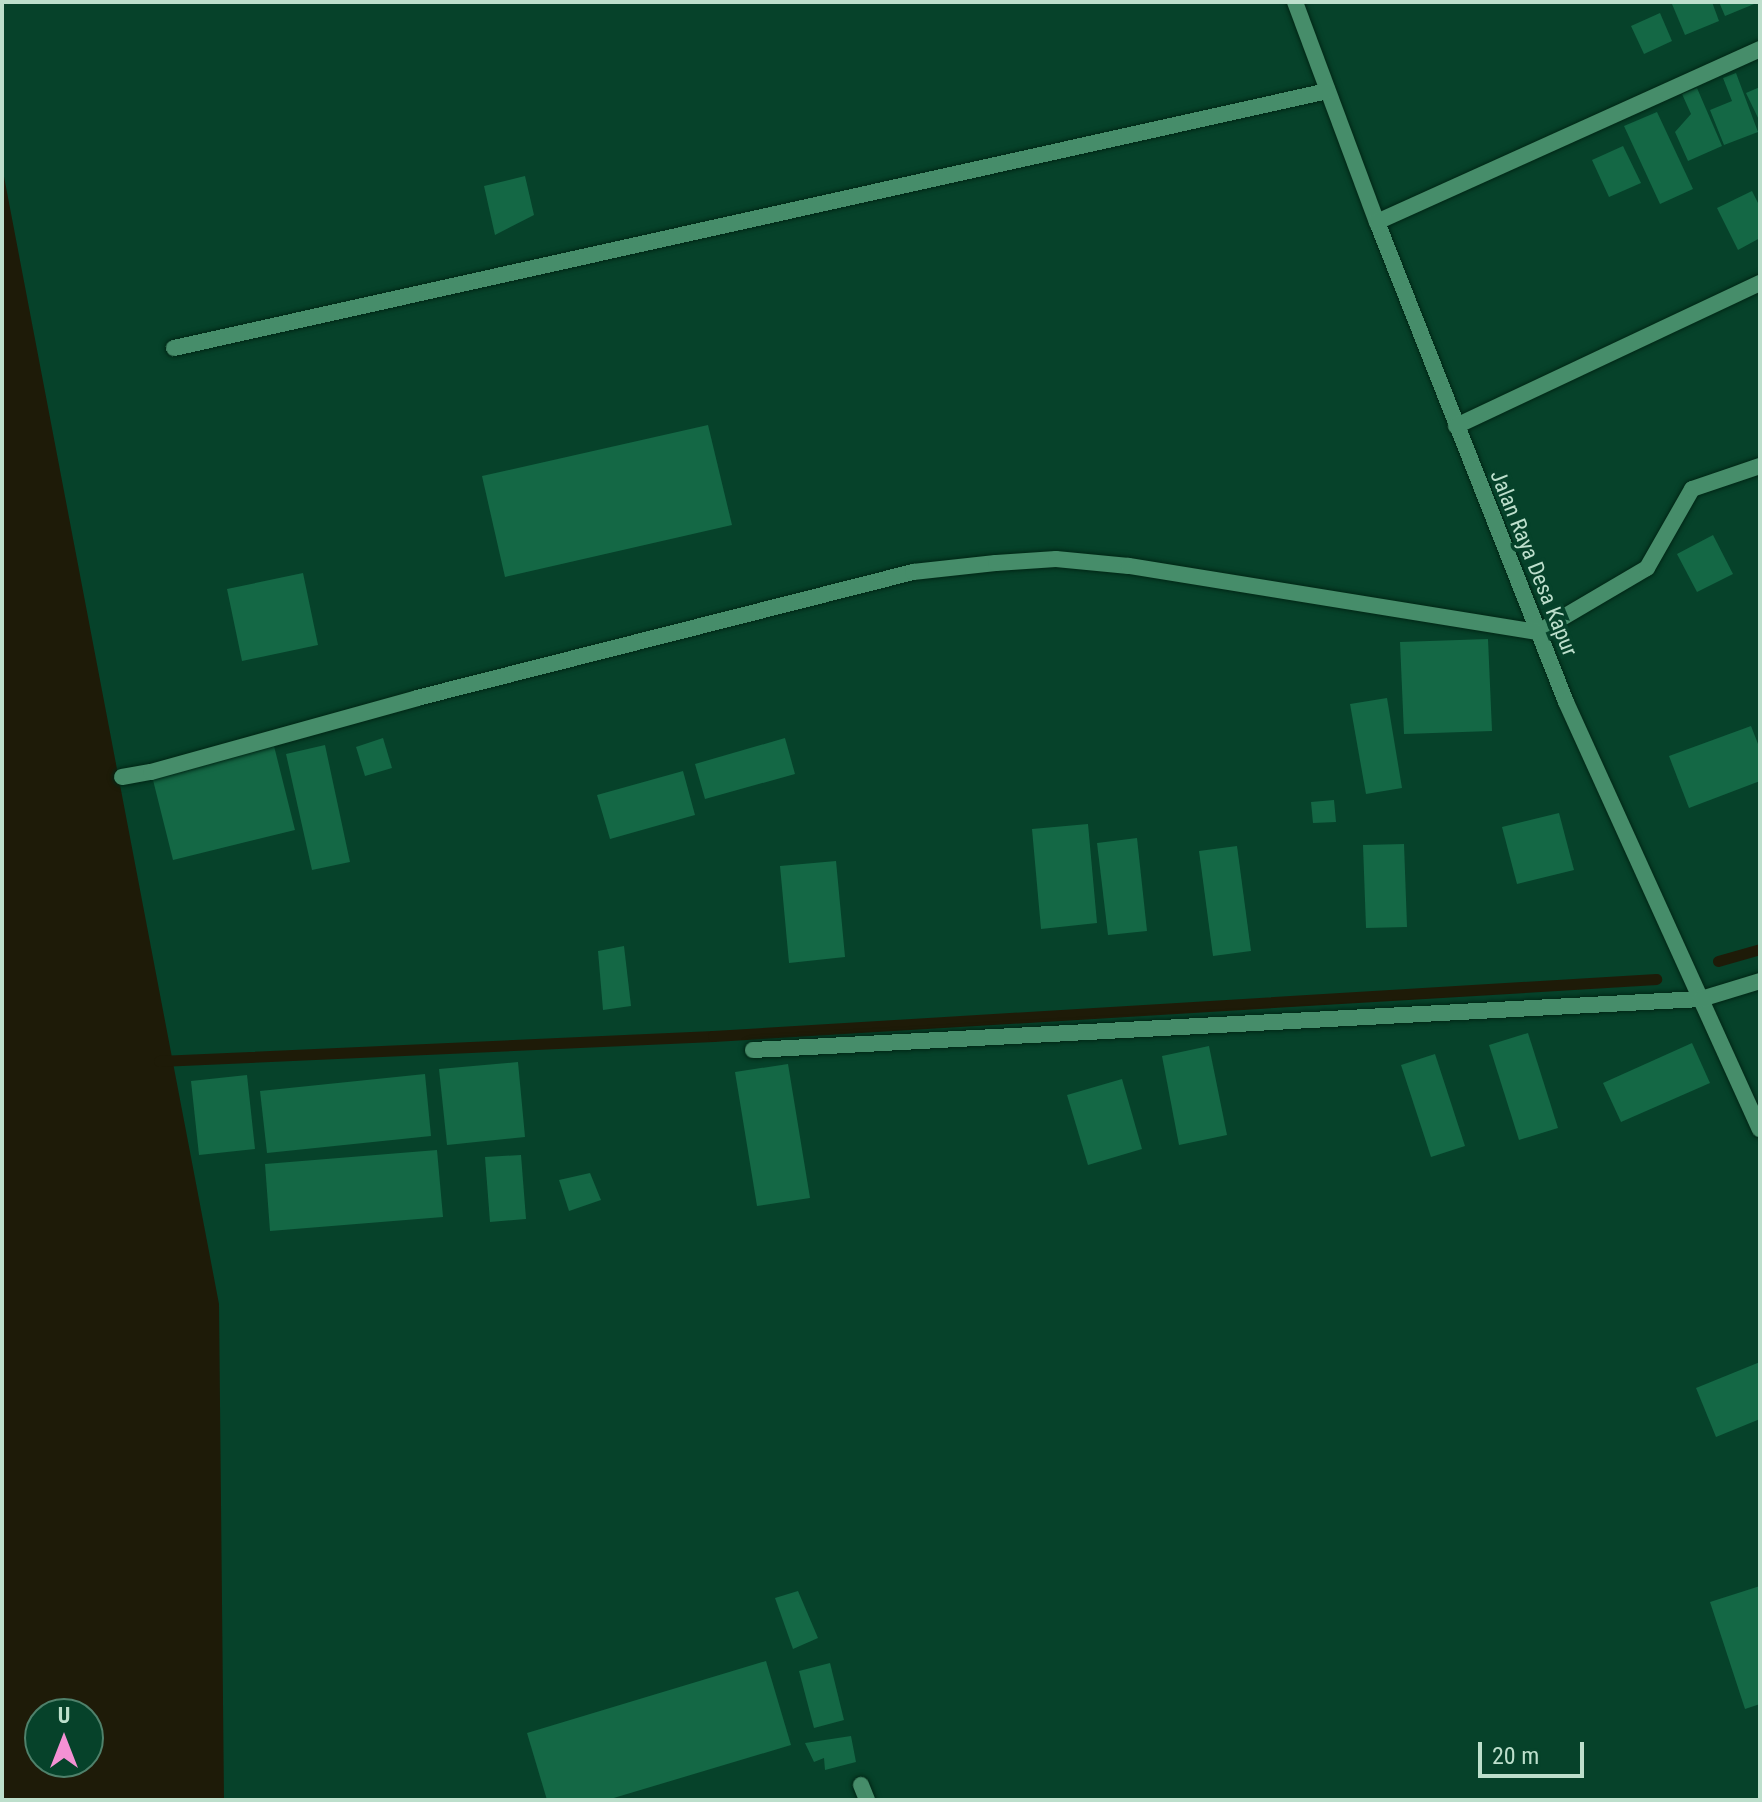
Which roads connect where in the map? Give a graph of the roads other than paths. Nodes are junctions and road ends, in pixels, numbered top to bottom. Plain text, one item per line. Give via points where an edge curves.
1 (1295, 2) edge
2 (1760, 49) edge
3 (1328, 91) junction
4 (1377, 222) junction
5 (1760, 283) edge
6 (174, 348) dead end
7 (1456, 426) junction
8 (1760, 466) edge
9 (1538, 632) junction
10 (122, 777) dead end
11 (1760, 981) edge
12 (1701, 999) junction
13 (753, 1050) dead end
14 (1760, 1129) edge

1 - 3 street, Jalan Raya Desa Kapur
2 - 4 street
3 - 4 street, Jalan Raya Desa Kapur
3 - 6 street
4 - 7 street, Jalan Raya Desa Kapur
5 - 7 street
7 - 9 street, Jalan Raya Desa Kapur
8 - 9 street via 1692,489 1647,568
9 - 10 street via 1129,566 1056,559 996,563 897,576
9 - 12 street, Jalan Raya Desa Kapur
11 - 12 street
12 - 13 street
12 - 14 street, Jalan Raya Desa Kapur

